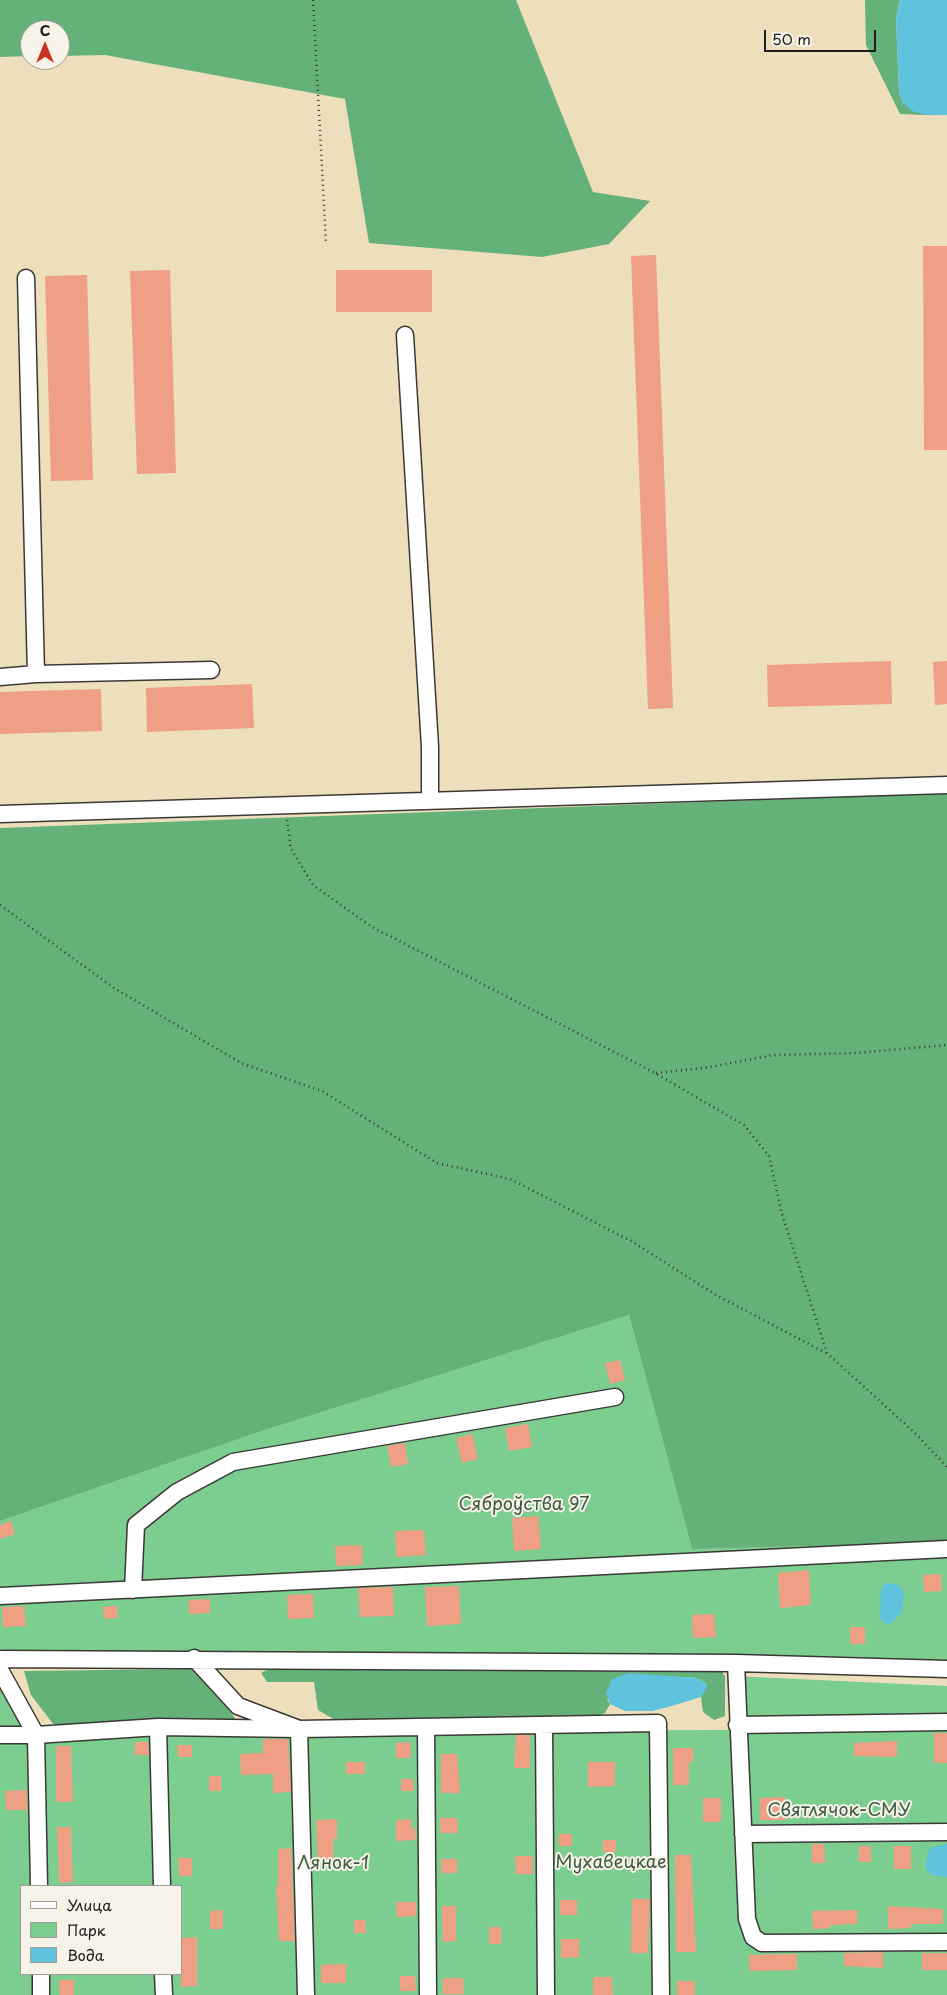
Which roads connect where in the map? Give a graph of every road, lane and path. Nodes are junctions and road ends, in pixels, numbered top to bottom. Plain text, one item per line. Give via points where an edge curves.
1 (313, 0) edge
2 (326, 243) dead end
3 (26, 278) dead end
4 (405, 335) dead end
5 (211, 670) dead end
6 (36, 674) junction
7 (0, 676) edge
8 (947, 784) edge
9 (430, 801) junction
10 (285, 806) junction
11 (0, 814) edge
12 (0, 905) edge
13 (947, 1045) edge
14 (655, 1073) junction
15 (827, 1353) junction
16 (615, 1397) dead end
17 (947, 1466) edge
18 (947, 1549) edge
19 (133, 1590) junction
20 (0, 1596) edge
21 (194, 1658) junction
22 (0, 1659) edge
23 (736, 1663) junction
24 (947, 1669) edge
25 (0, 1670) edge
26 (947, 1722) edge
27 (544, 1725) junction
28 (737, 1725) junction
29 (158, 1727) junction
30 (426, 1727) junction
31 (298, 1729) junction
32 (0, 1735) edge
33 (36, 1735) junction
34 (947, 1832) edge
35 (743, 1834) junction
36 (39, 1885) edge
37 (162, 1885) edge
38 (947, 1942) edge
39 (41, 1975) edge
40 (163, 1975) edge
41 (41, 1995) edge
42 (164, 1995) edge
43 (306, 1995) edge
44 (428, 1995) edge
45 (546, 1995) edge
46 (661, 1995) edge

1 - 2 path
3 - 6 street
4 - 9 street via 430,747
5 - 6 street
6 - 7 street
8 - 9 street
9 - 10 street
10 - 11 street
10 - 14 path via 291,849 313,885 372,927
12 - 15 path via 114,988 241,1063 322,1091 437,1163 510,1179 633,1242 716,1295
13 - 14 path via 774,1055
14 - 15 path via 744,1125 769,1156 782,1214
15 - 17 path
16 - 19 street via 233,1462 177,1492 136,1525
18 - 19 street
19 - 20 street
21 - 22 street
21 - 23 street
21 - 31 street via 238,1706
23 - 24 street
23 - 28 street
25 - 33 street
26 - 28 street
27 - 30 street
27 - 45 street
27 - 46 street via 658,1723
28 - 35 street
29 - 31 street
29 - 33 street
29 - 37 street
30 - 31 street
30 - 44 street
31 - 43 street
32 - 33 street
33 - 36 street
34 - 35 street
35 - 38 street via 747,1919 753,1937 762,1943
39 - 41 street
40 - 42 street

